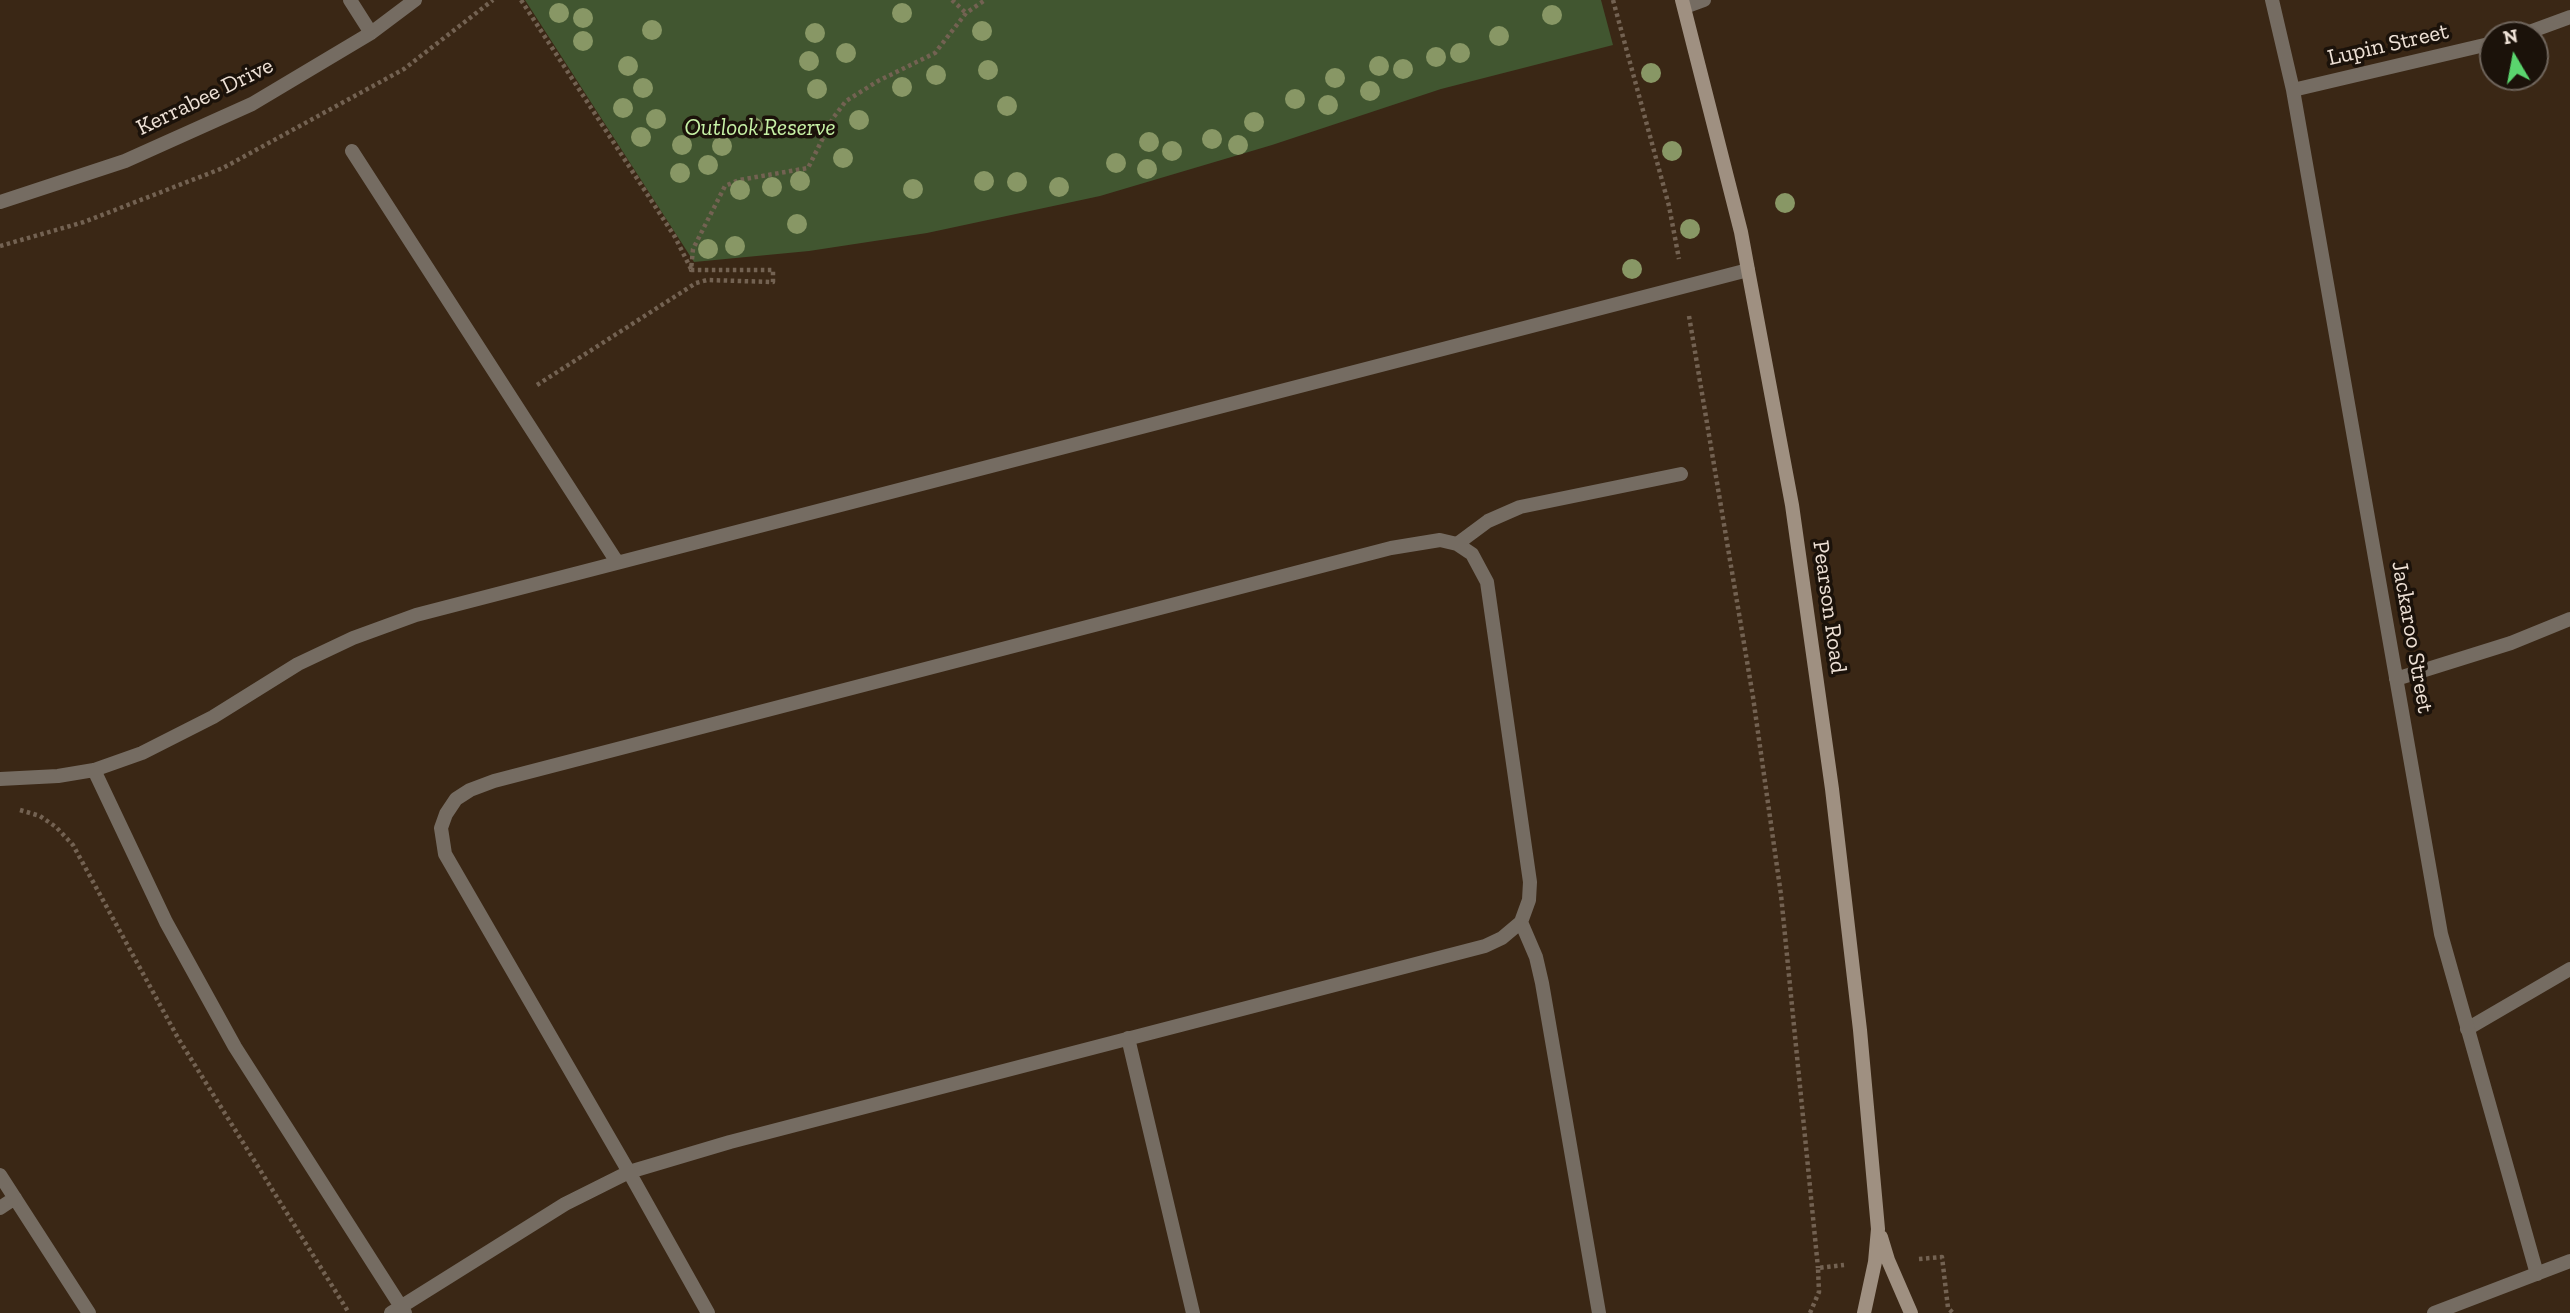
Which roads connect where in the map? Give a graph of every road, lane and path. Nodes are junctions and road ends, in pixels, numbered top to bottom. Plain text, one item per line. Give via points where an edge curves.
1 (350, 0) edge
2 (415, 0) edge
3 (493, 0) edge
4 (521, 0) edge
5 (952, 0) edge
6 (985, 0) edge
7 (1613, 0) edge
8 (1704, 0) edge
9 (2272, 0) edge
10 (1684, 3) edge
11 (965, 13) junction
12 (2570, 17) edge
13 (2549, 25) edge
14 (371, 33) junction
15 (2479, 46) edge
16 (2293, 90) junction
17 (352, 151) dead end
18 (0, 202) edge
19 (0, 246) edge
20 (691, 270) junction
21 (1748, 270) junction
22 (1684, 285) junction
23 (517, 407) junction
24 (1681, 474) dead end
25 (1457, 544) junction
26 (617, 562) junction
27 (2570, 619) edge
28 (2396, 679) junction
29 (94, 770) junction
30 (0, 779) edge
31 (13, 807) dead end
32 (1521, 922) junction
33 (2570, 969) edge
34 (2467, 1029) junction
35 (1128, 1038) junction
36 (629, 1172) junction
37 (0, 1175) edge
38 (15, 1198) junction
39 (0, 1208) edge
40 (1878, 1229) junction
41 (2570, 1261) edge
42 (1818, 1268) dead end
43 (2537, 1274) junction
44 (399, 1311) edge
45 (89, 1313) edge
46 (349, 1313) edge
47 (708, 1313) edge
48 (1193, 1313) edge
49 (1599, 1313) edge
50 (1864, 1313) edge
51 (1911, 1313) edge
52 (2434, 1313) edge

1 - 14 street
2 - 14 street, Kerrabee Drive
3 - 19 path via 404,69 223,167 84,222
4 - 20 path via 675,237
5 - 11 path
6 - 11 path
7 - 22 path via 1669,206
8 - 10 street
9 - 16 street, Jackaroo Street
10 - 21 street, Pearson Road
11 - 20 path via 935,53 846,101 808,168 725,186 693,249
12 - 13 street
14 - 18 street, Kerrabee Drive via 240,109 125,161
15 - 16 street, Lupin Street
16 - 28 street, Jackaroo Street
17 - 23 street
20 - 23 path via 773,270 772,282 696,283 539,383
21 - 22 street
21 - 40 street, Pearson Road via 1792,505 1832,789
22 - 26 street
22 - 42 path via 1749,670 1781,895
23 - 26 street
24 - 25 street via 1520,507
25 - 32 street via 1472,554 1487,582 1530,882
25 - 36 street via 1440,540 1391,548 494,781 456,799 441,828 445,854
26 - 29 street via 416,615 353,638 298,664 214,717 142,753
27 - 28 street
28 - 34 street, Jackaroo Street via 2441,934
29 - 30 street
29 - 44 street via 166,922 229,1036
31 - 46 path via 40,816 73,845 178,1038
32 - 35 street via 1485,946
32 - 49 street via 1542,983
33 - 34 street
34 - 43 street, Jackaroo Street
35 - 36 street
35 - 48 street
36 - 44 street via 565,1204
36 - 47 street
37 - 38 street
38 - 39 street
38 - 45 street
40 - 50 street, Pearson Road
40 - 51 street, Pearson Road
41 - 43 street
43 - 52 street

